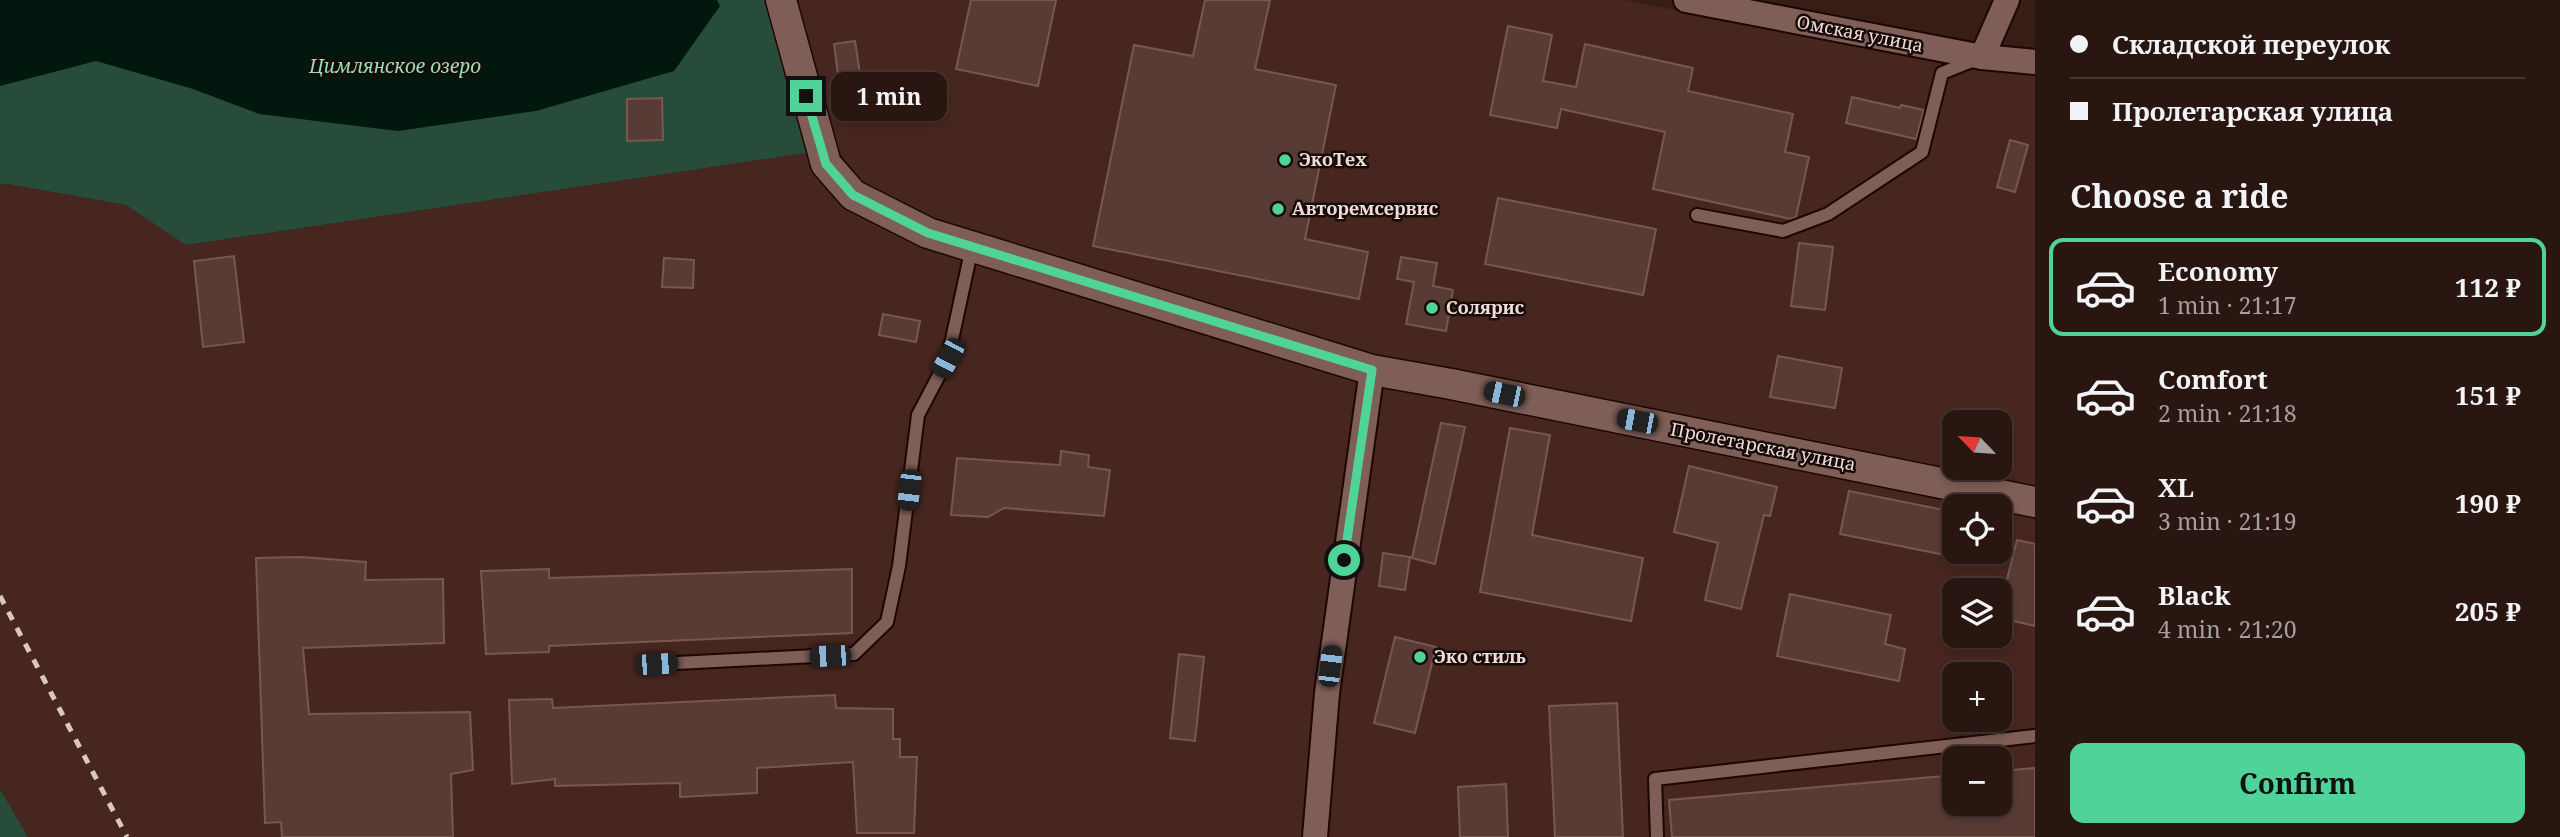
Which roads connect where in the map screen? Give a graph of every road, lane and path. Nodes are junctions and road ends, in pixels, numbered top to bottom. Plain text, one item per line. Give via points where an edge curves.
1 (781, 0) edge
2 (1686, 0) edge
3 (2007, 0) edge
4 (1982, 57) junction
5 (2035, 62) edge
6 (1697, 215) dead end
7 (972, 246) junction
8 (1372, 370) junction
9 (2035, 502) edge
10 (657, 664) dead end
11 (2035, 736) edge
12 (1315, 837) edge
13 (1657, 837) edge

1 - 7 street, Пролетарская улица via 826,164 853,195 928,233
2 - 4 street, Омская улица
3 - 4 street
4 - 5 street, Омская улица
4 - 6 lane via 1942,73 1922,152 1828,214 1783,231
7 - 8 street, Пролетарская улица
7 - 10 lane via 948,358 918,415 899,566 887,622 854,654
8 - 9 street, Пролетарская улица
8 - 12 street via 1327,693
11 - 13 lane via 1655,779

